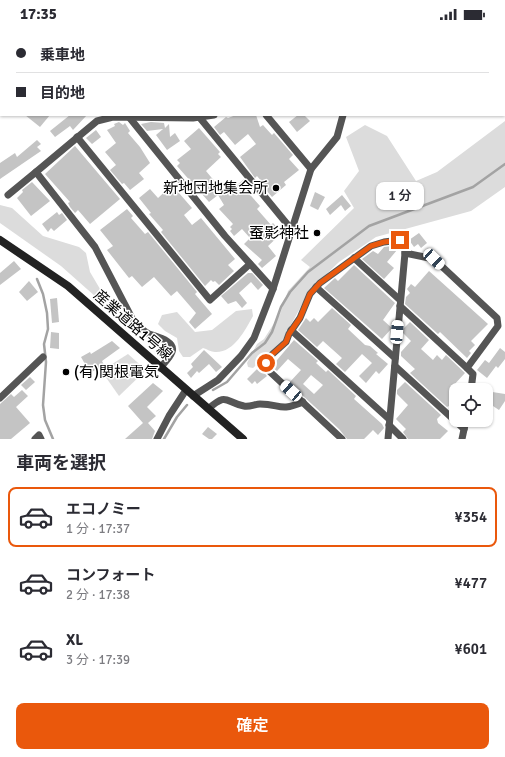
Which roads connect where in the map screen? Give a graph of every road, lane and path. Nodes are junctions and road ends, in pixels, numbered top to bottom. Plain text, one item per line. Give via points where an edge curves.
1 (209, 116) edge
2 (267, 116) edge
3 (343, 116) edge
4 (129, 117) junction
5 (200, 118) junction
6 (77, 137) junction
7 (311, 169) junction
8 (36, 172) junction
9 (8, 195) dead end
10 (292, 230) junction
11 (0, 240) edge
12 (405, 253) junction
13 (354, 258) junction
14 (250, 264) junction
15 (316, 287) junction
16 (273, 289) junction
17 (400, 303) junction
18 (291, 330) junction
19 (43, 357) dead end
20 (395, 362) junction
21 (160, 368) junction
22 (467, 368) junction
23 (472, 383) edge
24 (186, 390) junction
25 (193, 396) junction
26 (0, 398) edge
27 (303, 402) junction
28 (208, 409) junction
29 (389, 422) junction
30 (464, 429) joint
31 (35, 439) edge
32 (41, 439) edge
33 (157, 439) edge
34 (243, 439) edge
35 (342, 439) edge
36 (388, 439) edge
37 (403, 439) edge
38 (462, 439) edge

1 - 5 street
2 - 7 street
3 - 7 street via 337,138
4 - 5 street
4 - 6 street via 113,116 97,121
4 - 14 street
5 - 10 street
6 - 8 street
6 - 14 street via 210,300
7 - 10 street
8 - 9 street
8 - 21 street via 95,247 134,322 172,346 170,357
10 - 16 street
11 - 21 street, 産業道路1号線 via 68,286
12 - 13 street via 404,243 400,240 371,246
12 - 17 street
12 - 22 street via 434,259 497,318 498,326 485,347
13 - 15 street
13 - 17 street
14 - 16 street
15 - 18 street
15 - 20 street
16 - 25 street via 254,338 241,356 218,380
17 - 20 street
17 - 22 street
18 - 27 street via 286,342 267,359 266,367
18 - 29 street
19 - 26 street
20 - 29 street
20 - 30 street
21 - 24 street, 産業道路1号線
22 - 23 street via 473,374
24 - 25 street, 産業道路1号線
24 - 33 street via 168,416
25 - 28 street, 産業道路1号線
27 - 28 street via 286,408 260,404 246,406 225,398 218,400
27 - 35 street
28 - 34 street, 産業道路1号線
29 - 36 street
29 - 37 street
30 - 38 street
31 - 32 street via 39,435

